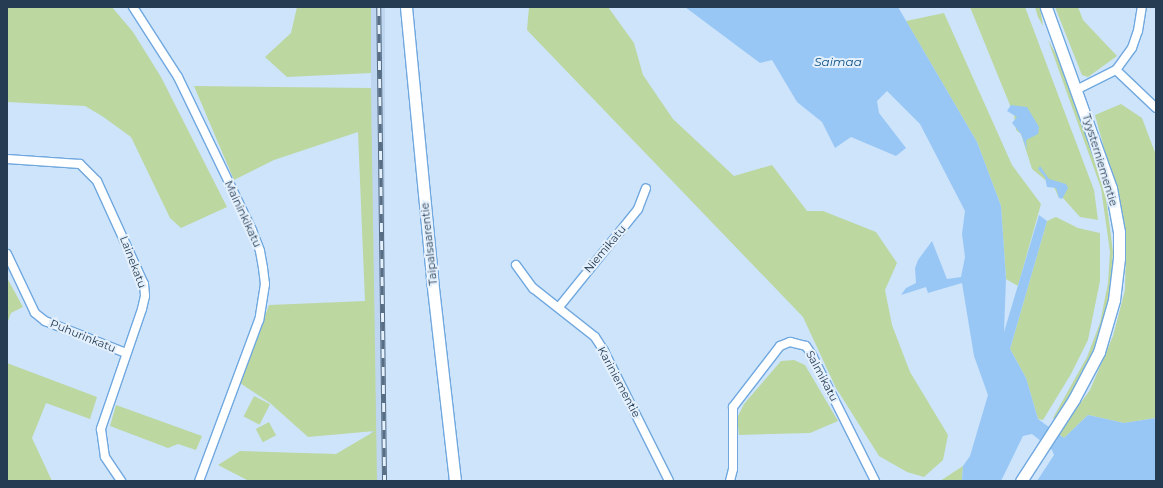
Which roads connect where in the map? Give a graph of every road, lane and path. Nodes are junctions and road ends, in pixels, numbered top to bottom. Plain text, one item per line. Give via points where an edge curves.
1 (406, 7) edge
2 (1046, 7) edge
3 (1142, 7) edge
4 (136, 8) edge
5 (1116, 70) junction
6 (1078, 89) junction
7 (1156, 108) edge
8 (7, 159) edge
9 (646, 188) dead end
10 (7, 254) edge
11 (516, 265) dead end
12 (558, 307) junction
13 (126, 353) junction
14 (121, 481) edge
15 (199, 481) edge
16 (456, 481) edge
17 (669, 481) edge
18 (730, 481) edge
19 (875, 481) edge
20 (1020, 481) edge

1 - 16 street, Taipalsaarentie via 432,279
2 - 6 street, Tyysterniementie
3 - 5 street via 1134,42
4 - 15 street, Maininkikatu via 178,77 252,230 263,268 264,290 259,320
5 - 6 street
5 - 7 street
6 - 20 street, Tyysterniementie via 1111,188 1119,232 1114,300 1099,352 1058,426
8 - 13 street, Lainekatu via 80,164 97,181 144,284 142,309
9 - 12 street, Niemikatu via 638,209
10 - 13 street, Puhurinkatu via 35,313 45,321
11 - 12 street, Kariniementie via 533,288
12 - 17 street, Kariniementie via 583,326 604,350
13 - 14 street, Lainekatu via 101,429 105,457
18 - 19 street, Salmikatu via 733,469 733,407 780,346 790,342 806,346 812,355

